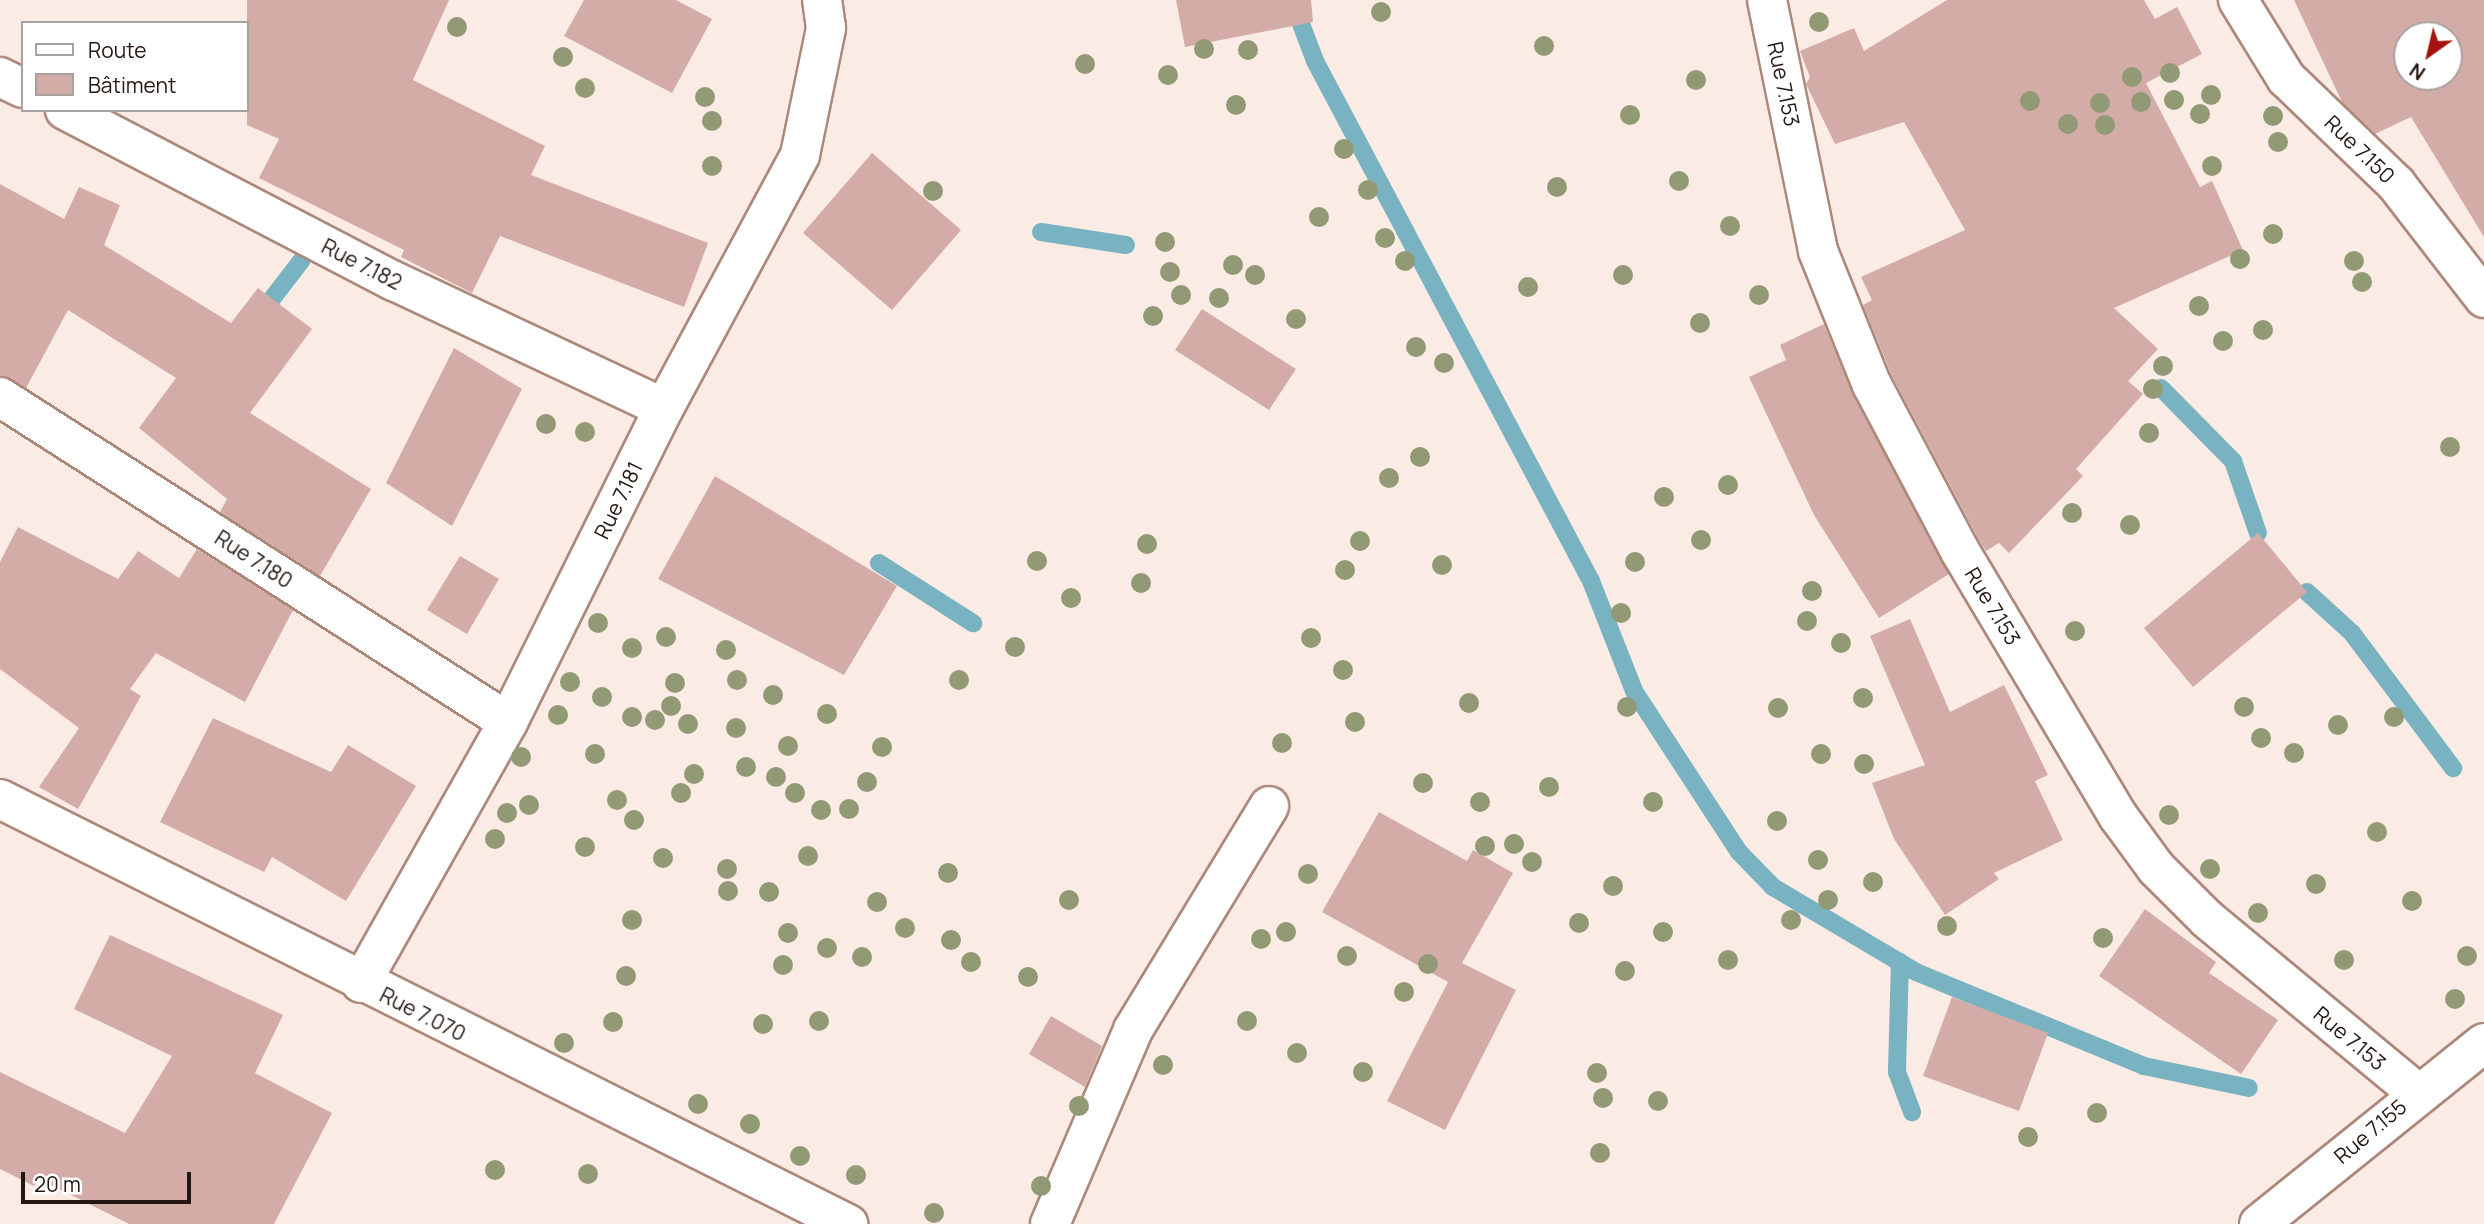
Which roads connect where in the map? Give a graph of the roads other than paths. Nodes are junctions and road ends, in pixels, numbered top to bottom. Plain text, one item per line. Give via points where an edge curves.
1 (822, 0) edge
2 (1767, 0) edge
3 (2238, 0) edge
4 (0, 77) edge
5 (21, 87) edge
6 (69, 112) edge
7 (2484, 298) edge
8 (0, 397) edge
9 (664, 408) junction
10 (508, 722) junction
11 (0, 799) edge
12 (1269, 806) dead end
13 (361, 983) junction
14 (2484, 1043) edge
15 (2416, 1092) junction
16 (848, 1224) edge
17 (1050, 1224) edge
18 (2259, 1224) edge

1 - 9 street, Rue 7.181 via 826,28 800,155
2 - 15 street, Rue 7.153 via 1818,251 1872,385 2059,717 2156,868
3 - 7 street, Rue 7.150 via 2286,78 2396,184
4 - 5 street
6 - 9 street, Rue 7.182 via 394,281
8 - 10 street, Rue 7.180
9 - 10 street, Rue 7.181
10 - 13 street, Rue 7.181
11 - 13 street, Rue 7.070
12 - 17 street via 1133,1030
13 - 16 street, Rue 7.070
14 - 15 street, Rue 7.155
15 - 18 street, Rue 7.155

